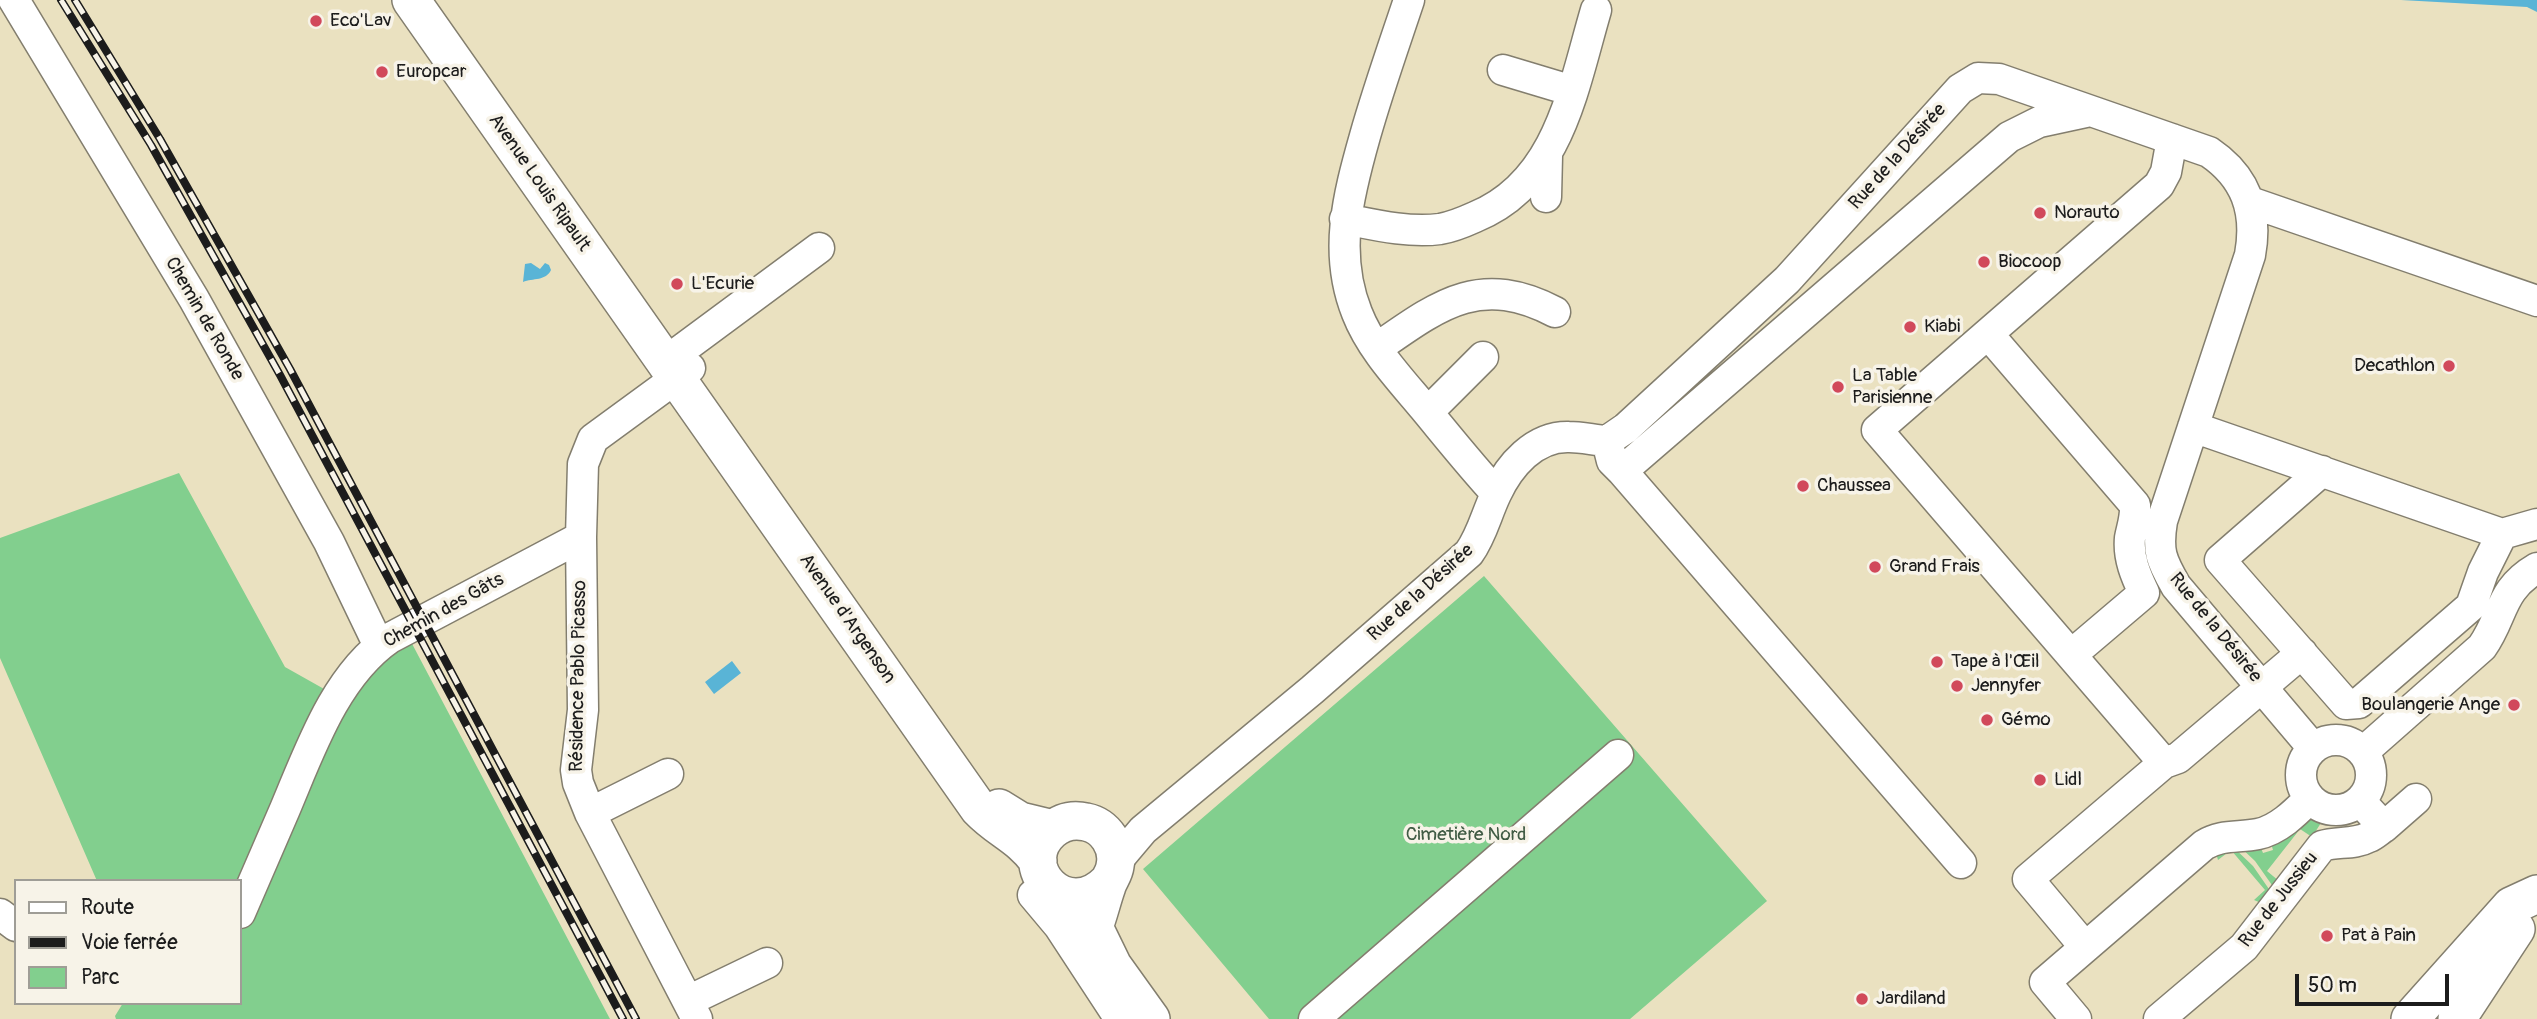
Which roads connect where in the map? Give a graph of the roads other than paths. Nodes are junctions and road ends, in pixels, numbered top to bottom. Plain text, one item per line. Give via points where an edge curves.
1 (15, 0) edge
2 (411, 0) edge
3 (432, 0) edge
4 (1409, 0) edge
5 (1596, 10) dead end
6 (1503, 70) dead end
7 (1573, 91) junction
8 (2091, 111) junction
9 (2172, 139) junction
10 (1547, 156) junction
11 (1546, 197) dead end
12 (2250, 202) junction
13 (1345, 219) junction
14 (819, 248) dead end
15 (2537, 301) edge
16 (1555, 313) dead end
17 (1988, 334) junction
18 (1377, 348) junction
19 (1483, 357) dead end
20 (676, 364) junction
21 (1428, 412) junction
22 (2193, 427) junction
23 (1606, 441) junction
24 (1622, 471) junction
25 (2322, 471) junction
26 (1496, 494) junction
27 (2537, 524) edge
28 (2502, 534) junction
29 (581, 537) junction
30 (2537, 568) edge
31 (379, 646) junction
32 (2071, 655) junction
33 (2310, 663) junction
34 (2262, 686) junction
35 (2313, 748) junction
36 (2362, 752) junction
37 (1618, 755) dead end
38 (2164, 763) junction
39 (668, 774) dead end
40 (2309, 799) junction
41 (2416, 799) dead end
42 (2360, 801) junction
43 (590, 813) junction
44 (1099, 827) junction
45 (2384, 827) junction
46 (1143, 830) junction
47 (1961, 863) dead end
48 (1048, 870) junction
49 (1112, 872) junction
50 (2537, 896) edge
51 (242, 908) edge
52 (1094, 928) junction
53 (2085, 947) junction
54 (767, 963) dead end
55 (692, 1010) edge
56 (1120, 1019) edge
57 (1152, 1019) edge
58 (1314, 1019) edge
59 (2076, 1019) edge
60 (2159, 1019) edge
61 (2410, 1019) edge
62 (2457, 1019) edge

1 - 31 street, Chemin de Ronde via 201,311 329,542
2 - 20 main road, Avenue Louis Ripault
3 - 20 main road, Avenue Louis Ripault
4 - 13 street via 1354,173
5 - 7 street
6 - 7 street
7 - 10 street
8 - 9 street, Rue de la Désirée
8 - 23 street, Rue de la Désirée via 1999,79 1978,78 1960,89 1787,280 1626,428
8 - 24 street via 2039,122 2009,137
9 - 12 street, Rue de la Désirée via 2220,160
9 - 17 street via 2159,185
10 - 11 street
10 - 13 street via 1498,206 1461,223 1420,230
12 - 15 street
12 - 22 street, Rue de la Désirée via 2254,236 2250,255
13 - 18 street via 1343,250 1349,289
14 - 20 street
16 - 18 street via 1517,296 1471,296 1417,320
17 - 32 street via 2135,505 2132,562 2144,593
17 - 32 street via 1877,430
18 - 21 street
19 - 21 street
20 - 29 street via 593,439 583,464
20 - 48 main road, Avenue d'Argenson via 992,800 1013,818
21 - 26 street
22 - 25 street
22 - 34 street, Rue de la Désirée via 2161,521 2158,544 2176,586
23 - 24 street via 1612,461
23 - 26 street, Rue de la Désirée via 1567,437 1540,444 1517,461
24 - 47 street
25 - 28 street
25 - 33 street via 2220,559
26 - 46 street, Rue de la Désirée via 1469,554
27 - 28 street
28 - 33 street via 2470,606 2359,703 2346,704
29 - 31 street, Chemin des Gâts
29 - 43 street, Résidence Pablo Picasso via 583,710 576,770
30 - 36 street via 2508,594 2482,647
31 - 51 street, Chemin des Gâts via 355,671 316,737
32 - 38 street
33 - 34 street
34 - 35 street, Rue de la Désirée
34 - 38 street via 2178,758
35 - 36 street via 2339,740
35 - 40 street via 2300,773
36 - 42 street via 2371,777
37 - 58 street
38 - 53 street via 2028,879
39 - 43 street
40 - 42 street via 2340,811
40 - 53 street via 2271,829 2225,836 2204,845
41 - 45 street, Rue de Jussieu
42 - 45 street
43 - 55 street, Résidence Pablo Picasso
44 - 46 street
44 - 48 main road via 1075,820
44 - 49 main road via 1110,839
45 - 60 street, Rue de Jussieu via 2368,838 2322,846 2244,947
46 - 49 street, Rue de la Désirée
48 - 49 main road via 1079,898 1100,890
48 - 52 main road
48 - 56 street via 1059,926
49 - 52 main road
50 - 61 main road via 2511,906
50 - 62 main road
52 - 57 main road via 1113,966
53 - 59 street via 2045,982
54 - 55 street, Résidence Pablo Picasso

